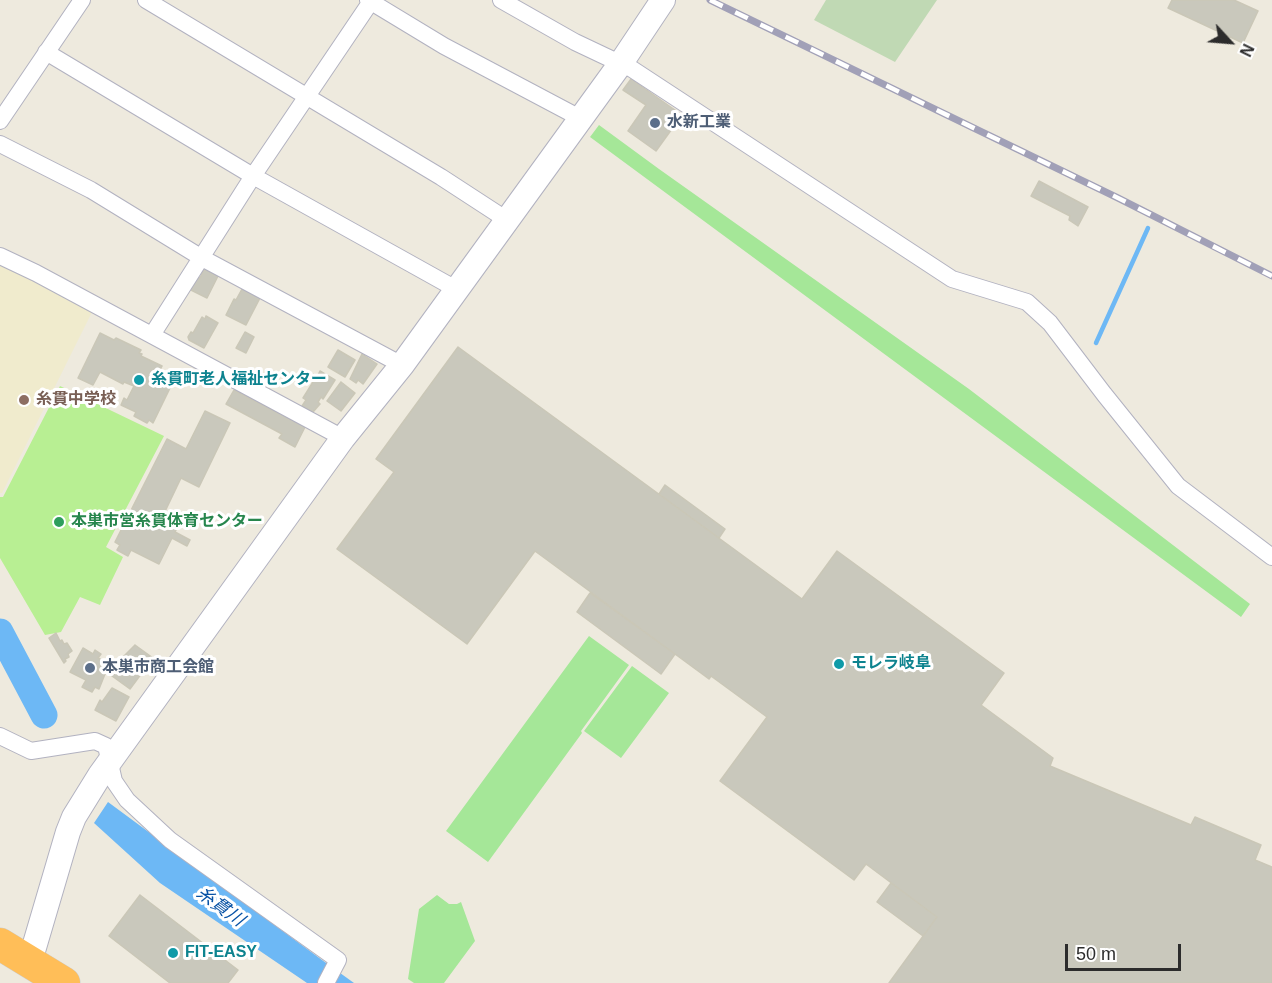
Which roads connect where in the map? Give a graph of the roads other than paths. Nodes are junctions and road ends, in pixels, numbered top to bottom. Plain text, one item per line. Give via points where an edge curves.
1 (82, 0) edge
2 (146, 0) edge
3 (501, 0) edge
4 (663, 0) edge
5 (370, 1) edge
6 (46, 52) junction
7 (621, 63) junction
8 (307, 97) junction
9 (580, 118) junction
10 (0, 121) edge
11 (0, 144) edge
12 (253, 176) junction
13 (507, 220) junction
14 (0, 256) edge
15 (202, 258) junction
16 (456, 289) junction
17 (152, 335) junction
18 (402, 365) junction
19 (343, 438) junction
20 (1271, 554) edge
21 (0, 736) edge
22 (110, 761) junction
23 (0, 944) edge
24 (27, 972) edge
25 (64, 983) edge
26 (326, 983) edge

1 - 6 street
2 - 8 street
3 - 7 street
4 - 7 street
5 - 8 street
5 - 9 street via 444,46
6 - 10 street
6 - 12 street
7 - 9 street
7 - 20 street via 952,279 1027,302 1050,323 1178,486
8 - 12 street
8 - 13 street
9 - 13 street
11 - 15 street via 91,190
12 - 15 street
12 - 16 street
13 - 16 street
14 - 17 street
15 - 17 street
15 - 18 street
16 - 18 street
17 - 19 street
18 - 19 street
19 - 22 street
21 - 22 street via 31,751 100,742 106,746
22 - 24 street via 74,817
22 - 26 street via 114,782 127,801 170,840 338,960
23 - 24 highway
24 - 25 highway

